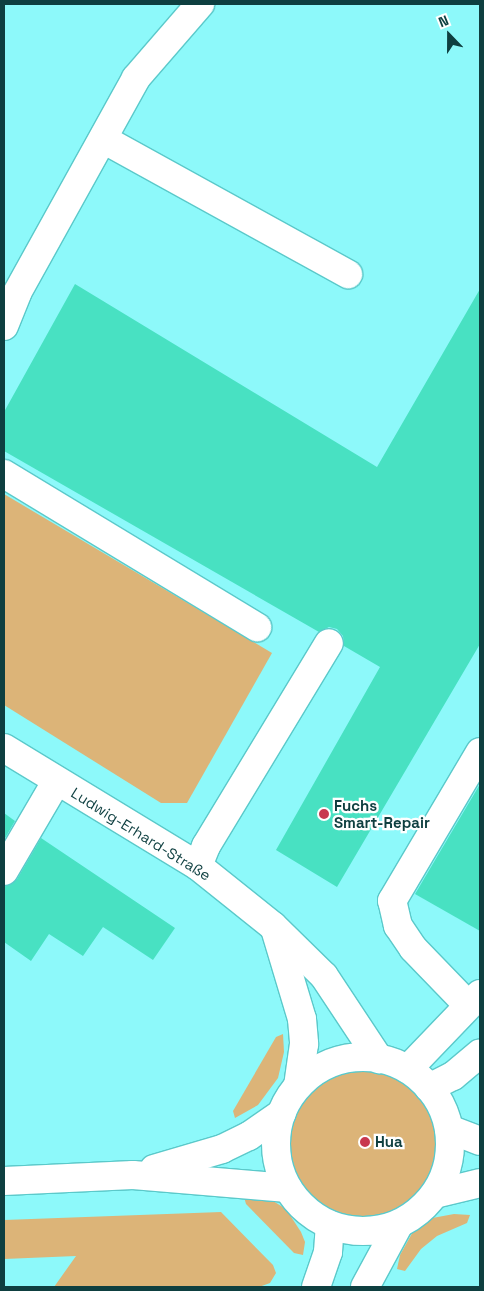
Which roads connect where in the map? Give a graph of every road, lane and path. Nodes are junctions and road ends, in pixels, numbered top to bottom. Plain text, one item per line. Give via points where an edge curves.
1 (200, 4) edge
2 (103, 139) junction
3 (348, 274) dead end
4 (4, 326) edge
5 (4, 474) edge
6 (257, 628) dead end
7 (329, 643) dead end
8 (4, 748) edge
9 (480, 752) edge
10 (56, 782) junction
11 (198, 866) junction
12 (4, 870) edge
13 (273, 926) junction
14 (474, 1000) edge
15 (480, 1053) edge
16 (379, 1059) junction
17 (408, 1070) junction
18 (298, 1086) junction
19 (429, 1088) junction
20 (282, 1113) junction
21 (449, 1129) junction
22 (480, 1141) edge
23 (133, 1175) junction
24 (4, 1181) edge
25 (480, 1183) edge
26 (287, 1188) junction
27 (435, 1194) junction
28 (399, 1224) junction
29 (330, 1225) junction
30 (316, 1287) edge
31 (365, 1287) edge

1 - 2 street via 136,78
2 - 3 street
2 - 4 street via 17,293
5 - 6 street
7 - 11 street via 206,846
8 - 10 street, Ludwig-Erhard-Straße
9 - 14 street via 392,901 398,926 413,948
10 - 11 street, Ludwig-Erhard-Straße
10 - 12 street
11 - 13 street, Ludwig-Erhard-Straße
13 - 16 street, Ludwig-Erhard-Straße via 324,976
13 - 18 street via 302,1018 304,1044
14 - 17 street
15 - 19 street via 454,1076
16 - 17 street
16 - 18 street via 335,1062
17 - 19 street
18 - 20 street
19 - 21 street via 442,1107
20 - 23 street via 249,1136 222,1149
20 - 26 street via 276,1151
21 - 22 street
21 - 27 street via 448,1162
23 - 24 street
23 - 26 street
25 - 27 street
26 - 29 street via 298,1203
27 - 28 street via 419,1211
28 - 29 street via 364,1231
28 - 31 street
29 - 30 street via 328,1252

